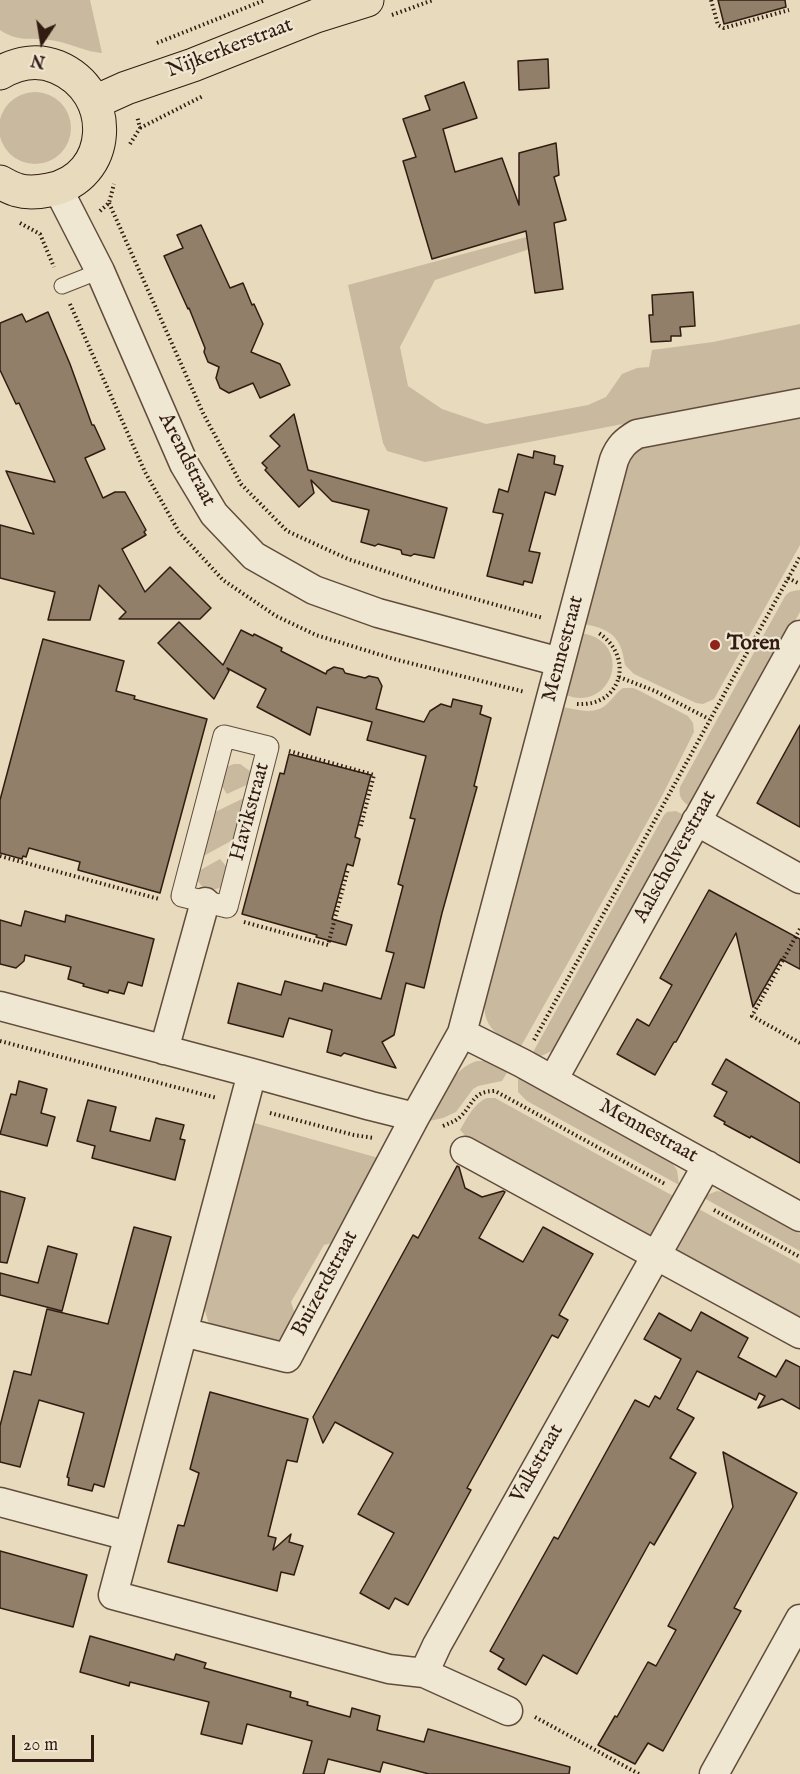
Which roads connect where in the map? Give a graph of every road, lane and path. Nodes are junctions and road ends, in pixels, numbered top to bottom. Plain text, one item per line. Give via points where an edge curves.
1 (265, 0) edge
2 (367, 0) edge
3 (711, 0) edge
4 (789, 10) dead end
5 (156, 43) dead end
6 (0, 73) edge
7 (95, 102) junction
8 (0, 182) edge
9 (58, 189) junction
10 (109, 203) dead end
11 (40, 234) dead end
12 (99, 272) junction
13 (62, 285) joint
14 (800, 403) edge
15 (800, 557) edge
16 (788, 579) junction
17 (800, 585) edge
18 (571, 626) junction
19 (800, 635) edge
20 (560, 662) junction
21 (619, 678) junction
22 (550, 699) junction
23 (709, 719) junction
24 (268, 747) junction
25 (696, 821) junction
26 (360, 829) dead end
27 (800, 879) edge
28 (205, 902) junction
29 (800, 929) edge
30 (0, 1006) edge
31 (462, 1033) junction
32 (0, 1041) edge
33 (800, 1043) edge
34 (164, 1050) junction
35 (522, 1063) junction
36 (252, 1073) junction
37 (553, 1080) junction
38 (504, 1095) junction
39 (244, 1106) junction
40 (411, 1124) junction
41 (465, 1151) dead end
42 (707, 1165) junction
43 (689, 1197) junction
44 (800, 1217) edge
45 (655, 1256) junction
46 (800, 1257) edge
47 (183, 1332) junction
48 (800, 1334) edge
49 (0, 1502) edge
50 (128, 1536) junction
51 (800, 1619) edge
52 (424, 1673) junction
53 (508, 1711) joint
54 (639, 1774) edge
55 (714, 1774) edge

1 - 5 path, Nijkerkerstraat
2 - 7 main road, Nijkerkerstraat
3 - 4 path via 718,25 724,28
6 - 7 main road via 29,63 50,64 69,72
7 - 9 main road via 100,123 90,163
8 - 9 main road via 18,190
9 - 12 street, Arendstraat
10 - 18 path via 202,413 235,474 287,531 348,560
11 - 13 path
12 - 13 lane
12 - 20 street, Arendstraat via 184,464 214,514 254,556 314,590 378,613
14 - 18 street, Mennestraat via 643,432 625,441 614,459
15 - 16 path
16 - 17 path
16 - 23 path
18 - 20 street, Mennestraat
18 - 21 path via 598,632 611,642 618,653
19 - 25 street, Aalscholverstraat
20 - 22 street, Mennestraat
21 - 22 path via 604,698 592,704
21 - 23 path via 655,691
22 - 31 street, Mennestraat
23 - 35 path
24 - 26 path via 374,775
24 - 28 street, Havikstraat via 227,907
24 - 28 street, Havikstraat via 224,736 182,896
25 - 27 street
25 - 37 street, Aalscholverstraat
28 - 34 street
29 - 33 path via 752,1016
30 - 34 street
31 - 35 street, Mennestraat
31 - 40 street, Mennestraat
32 - 39 path
34 - 36 street
35 - 37 street, Mennestraat
35 - 38 path
36 - 39 street
36 - 40 street via 371,1106
37 - 42 street, Mennestraat
38 - 40 path via 495,1091 480,1093 462,1115 444,1125
38 - 43 path
39 - 40 path via 366,1137 377,1138
39 - 47 street
40 - 47 street, Buizerdstraat via 287,1358
41 - 45 street
42 - 43 street, Valkstraat
42 - 44 street, Mennestraat
43 - 45 street, Valkstraat
43 - 46 path
45 - 48 street
45 - 52 street, Valkstraat
47 - 50 street
49 - 50 street
50 - 52 street via 113,1595 389,1669
51 - 55 street
52 - 53 street
53 - 54 path via 513,1704

